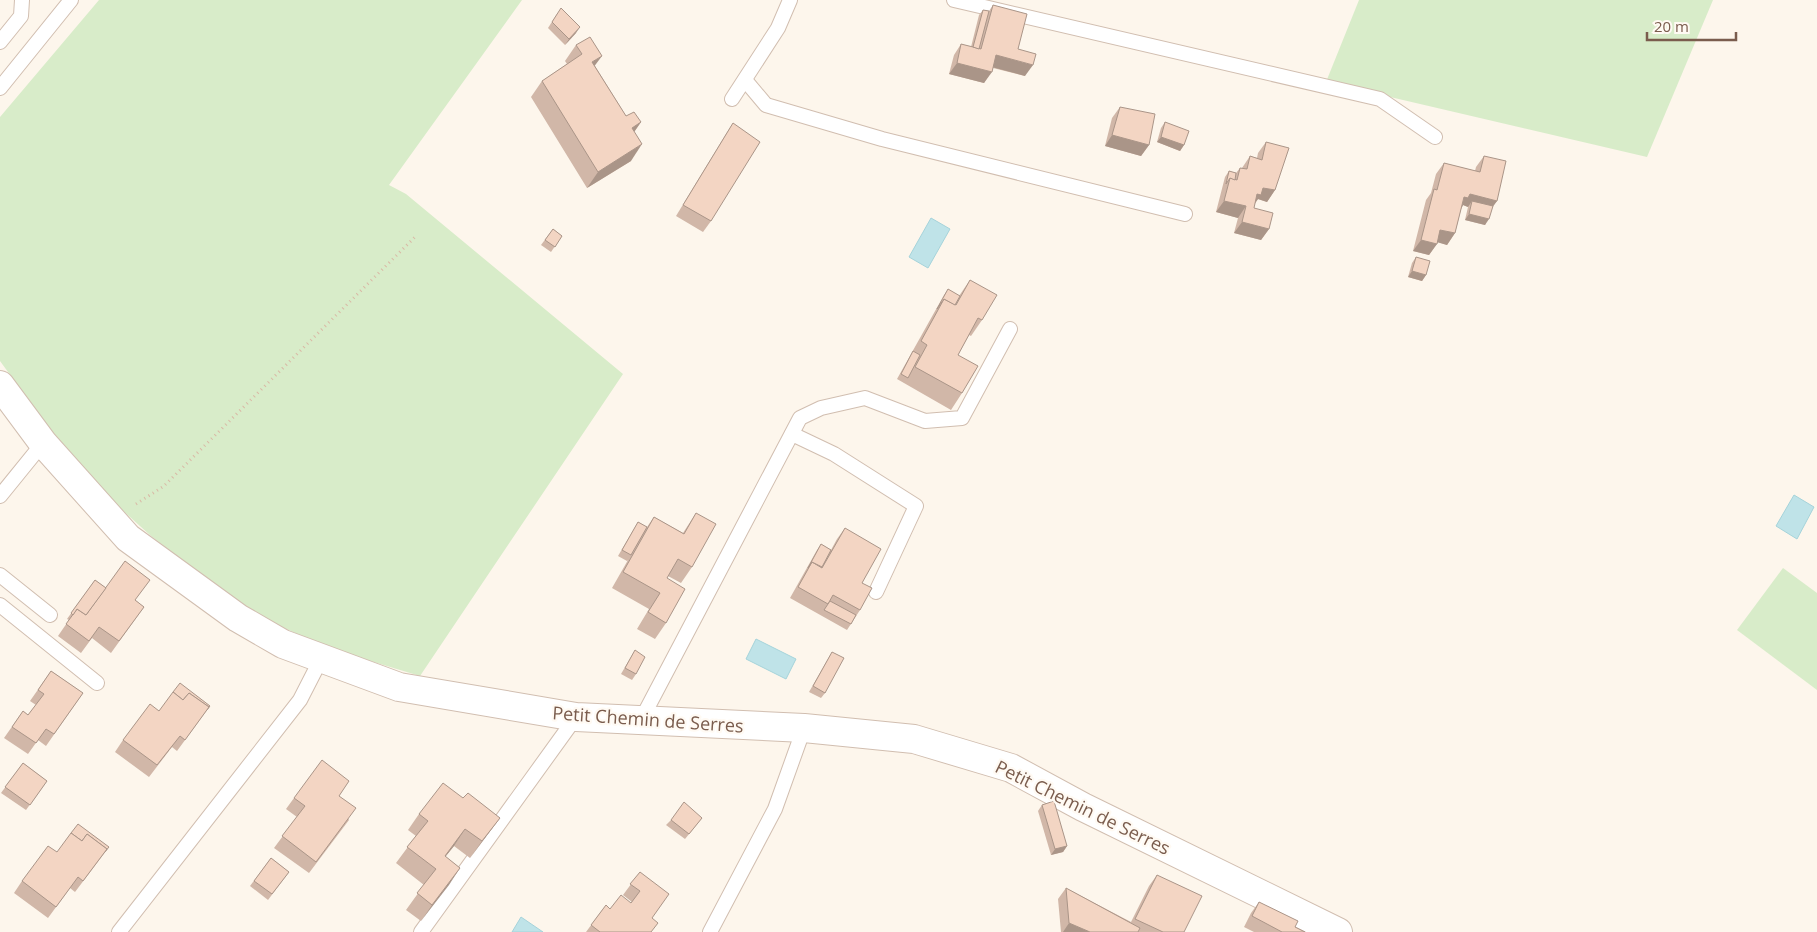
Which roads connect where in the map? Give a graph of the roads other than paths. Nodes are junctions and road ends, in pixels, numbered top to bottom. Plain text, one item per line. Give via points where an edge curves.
1 (22, 0) edge
2 (71, 0) edge
3 (790, 0) edge
4 (954, 0) edge
5 (0, 42) edge
6 (745, 80) junction
7 (0, 88) edge
8 (732, 99) dead end
9 (1435, 137) dead end
10 (1185, 214) dead end
11 (1010, 329) dead end
12 (0, 385) edge
13 (792, 434) junction
14 (43, 443) junction
15 (0, 496) edge
16 (0, 575) edge
17 (876, 592) dead end
18 (0, 605) edge
19 (50, 616) dead end
20 (321, 659) junction
21 (97, 683) dead end
22 (576, 718) junction
23 (641, 720) junction
24 (804, 728) junction
25 (119, 932) edge
26 (421, 932) edge
27 (710, 932) edge
28 (1338, 932) edge

1 - 5 lane via 20,16
2 - 7 lane
3 - 6 lane via 778,28
4 - 9 lane via 1380,99
6 - 8 lane
6 - 10 lane via 766,105 882,139
11 - 13 lane via 962,418 925,421 865,398 821,408 800,418
12 - 14 street, Petit Chemin de Serres
13 - 17 lane via 834,454 916,506
13 - 23 lane
14 - 15 lane
14 - 20 street, Petit Chemin de Serres via 128,538 238,618 283,644
16 - 19 lane
18 - 21 lane
20 - 22 street, Petit Chemin de Serres via 399,687
20 - 25 lane via 300,700
22 - 23 street, Petit Chemin de Serres
22 - 26 lane
23 - 24 street, Petit Chemin de Serres
24 - 27 lane via 774,809
24 - 28 street, Petit Chemin de Serres via 914,739 1011,768 1083,807

